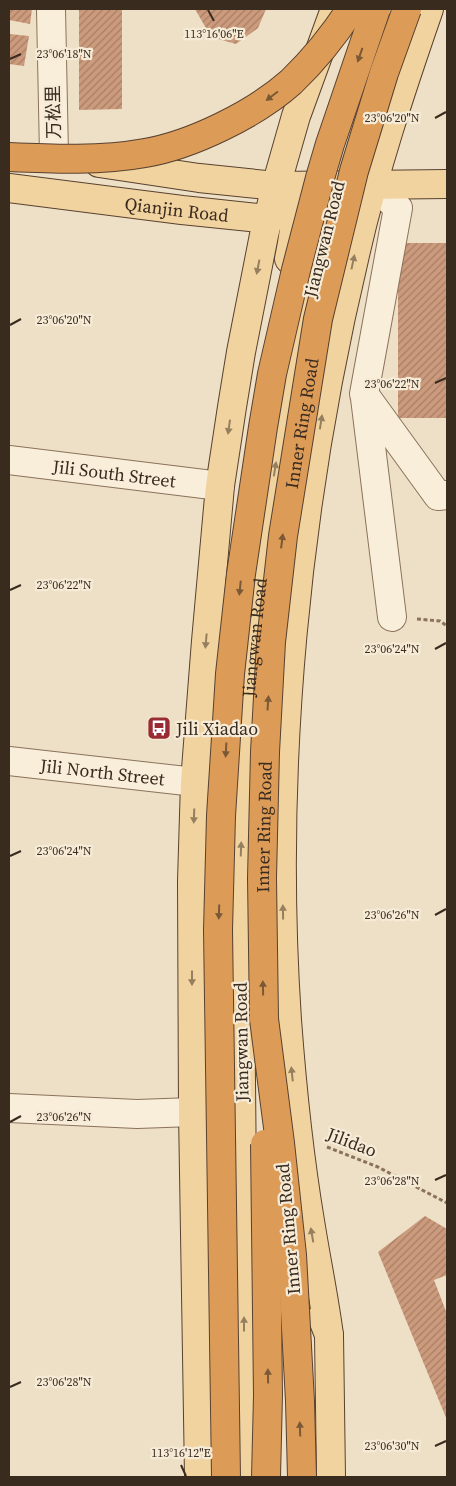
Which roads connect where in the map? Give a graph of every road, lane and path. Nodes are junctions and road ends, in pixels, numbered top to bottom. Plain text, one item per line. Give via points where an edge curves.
1 (51, 9) edge
2 (334, 9) edge
3 (351, 9) edge
4 (376, 9) edge
5 (398, 9) edge
6 (423, 9) edge
7 (9, 147) edge
8 (54, 155) junction
9 (9, 157) edge
10 (373, 184) junction
11 (447, 184) edge
12 (276, 186) junction
13 (337, 186) junction
14 (9, 188) edge
15 (293, 207) junction
16 (268, 219) junction
17 (364, 394) junction
18 (9, 460) edge
19 (220, 486) junction
20 (443, 496) edge
21 (264, 538) junction
22 (392, 617) dead end
23 (9, 761) edge
24 (195, 782) junction
25 (264, 1019) junction
26 (9, 1108) edge
27 (241, 1108) junction
28 (193, 1112) junction
29 (298, 1136) junction
30 (447, 1204) edge
31 (329, 1335) junction
32 (199, 1477) edge
33 (226, 1477) edge
34 (245, 1477) edge
35 (266, 1477) edge
36 (302, 1477) edge
37 (331, 1477) edge

1 - 8 street, 万松里
2 - 12 main road via 296,116
3 -> 9 highway, bridge via 290,83 226,125 187,142 146,153 106,158
4 -> 33 highway, Inner Ring Road, bridge via 318,186 272,374 241,574 230,674 218,930
5 - 13 main road, Jiangwan Road
6 - 10 main road
25 -> 6 highway, Inner Ring Road, bridge via 262,878 265,752 271,642 282,536 318,319 354,171 384,72
7 - 8 main road, Qianjin Road
8 - 12 main road, Qianjin Road
10 - 11 main road, Qianjin Road
10 - 13 main road, Qianjin Road
10 - 17 street via 398,208
29 -> 10 main road via 287,1017 283,902 286,725 306,521 324,402
12 - 13 main road, Qianjin Road
12 - 15 main road via 291,199
12 - 16 main road
13 - 15 main road, Qianjin Road
21 -> 13 main road, Jiangwan Road via 294,362
14 - 16 main road, Qianjin Road
15 - 16 main road, Qianjin Road
15 - 21 main road via 293,238 264,364 248,463 249,486
16 -> 19 main road via 241,352
17 - 20 street
17 - 22 street
18 - 19 street, Jili South Street
19 -> 24 main road
27 -> 21 main road, Jiangwan Road via 239,885 248,692
23 - 24 street, Jili North Street
24 -> 28 main road
35 -> 25 highway, bridge
36 -> 25 highway, Inner Ring Road, bridge via 292,1255
26 - 28 street via 137,1114
27 - 31 main road, Jiangwan Road
34 -> 27 main road
28 - 32 main road
29 - 30 path, Jilidao via 378,1167
31 -> 29 main road
31 - 37 main road, Jiangwan Road

